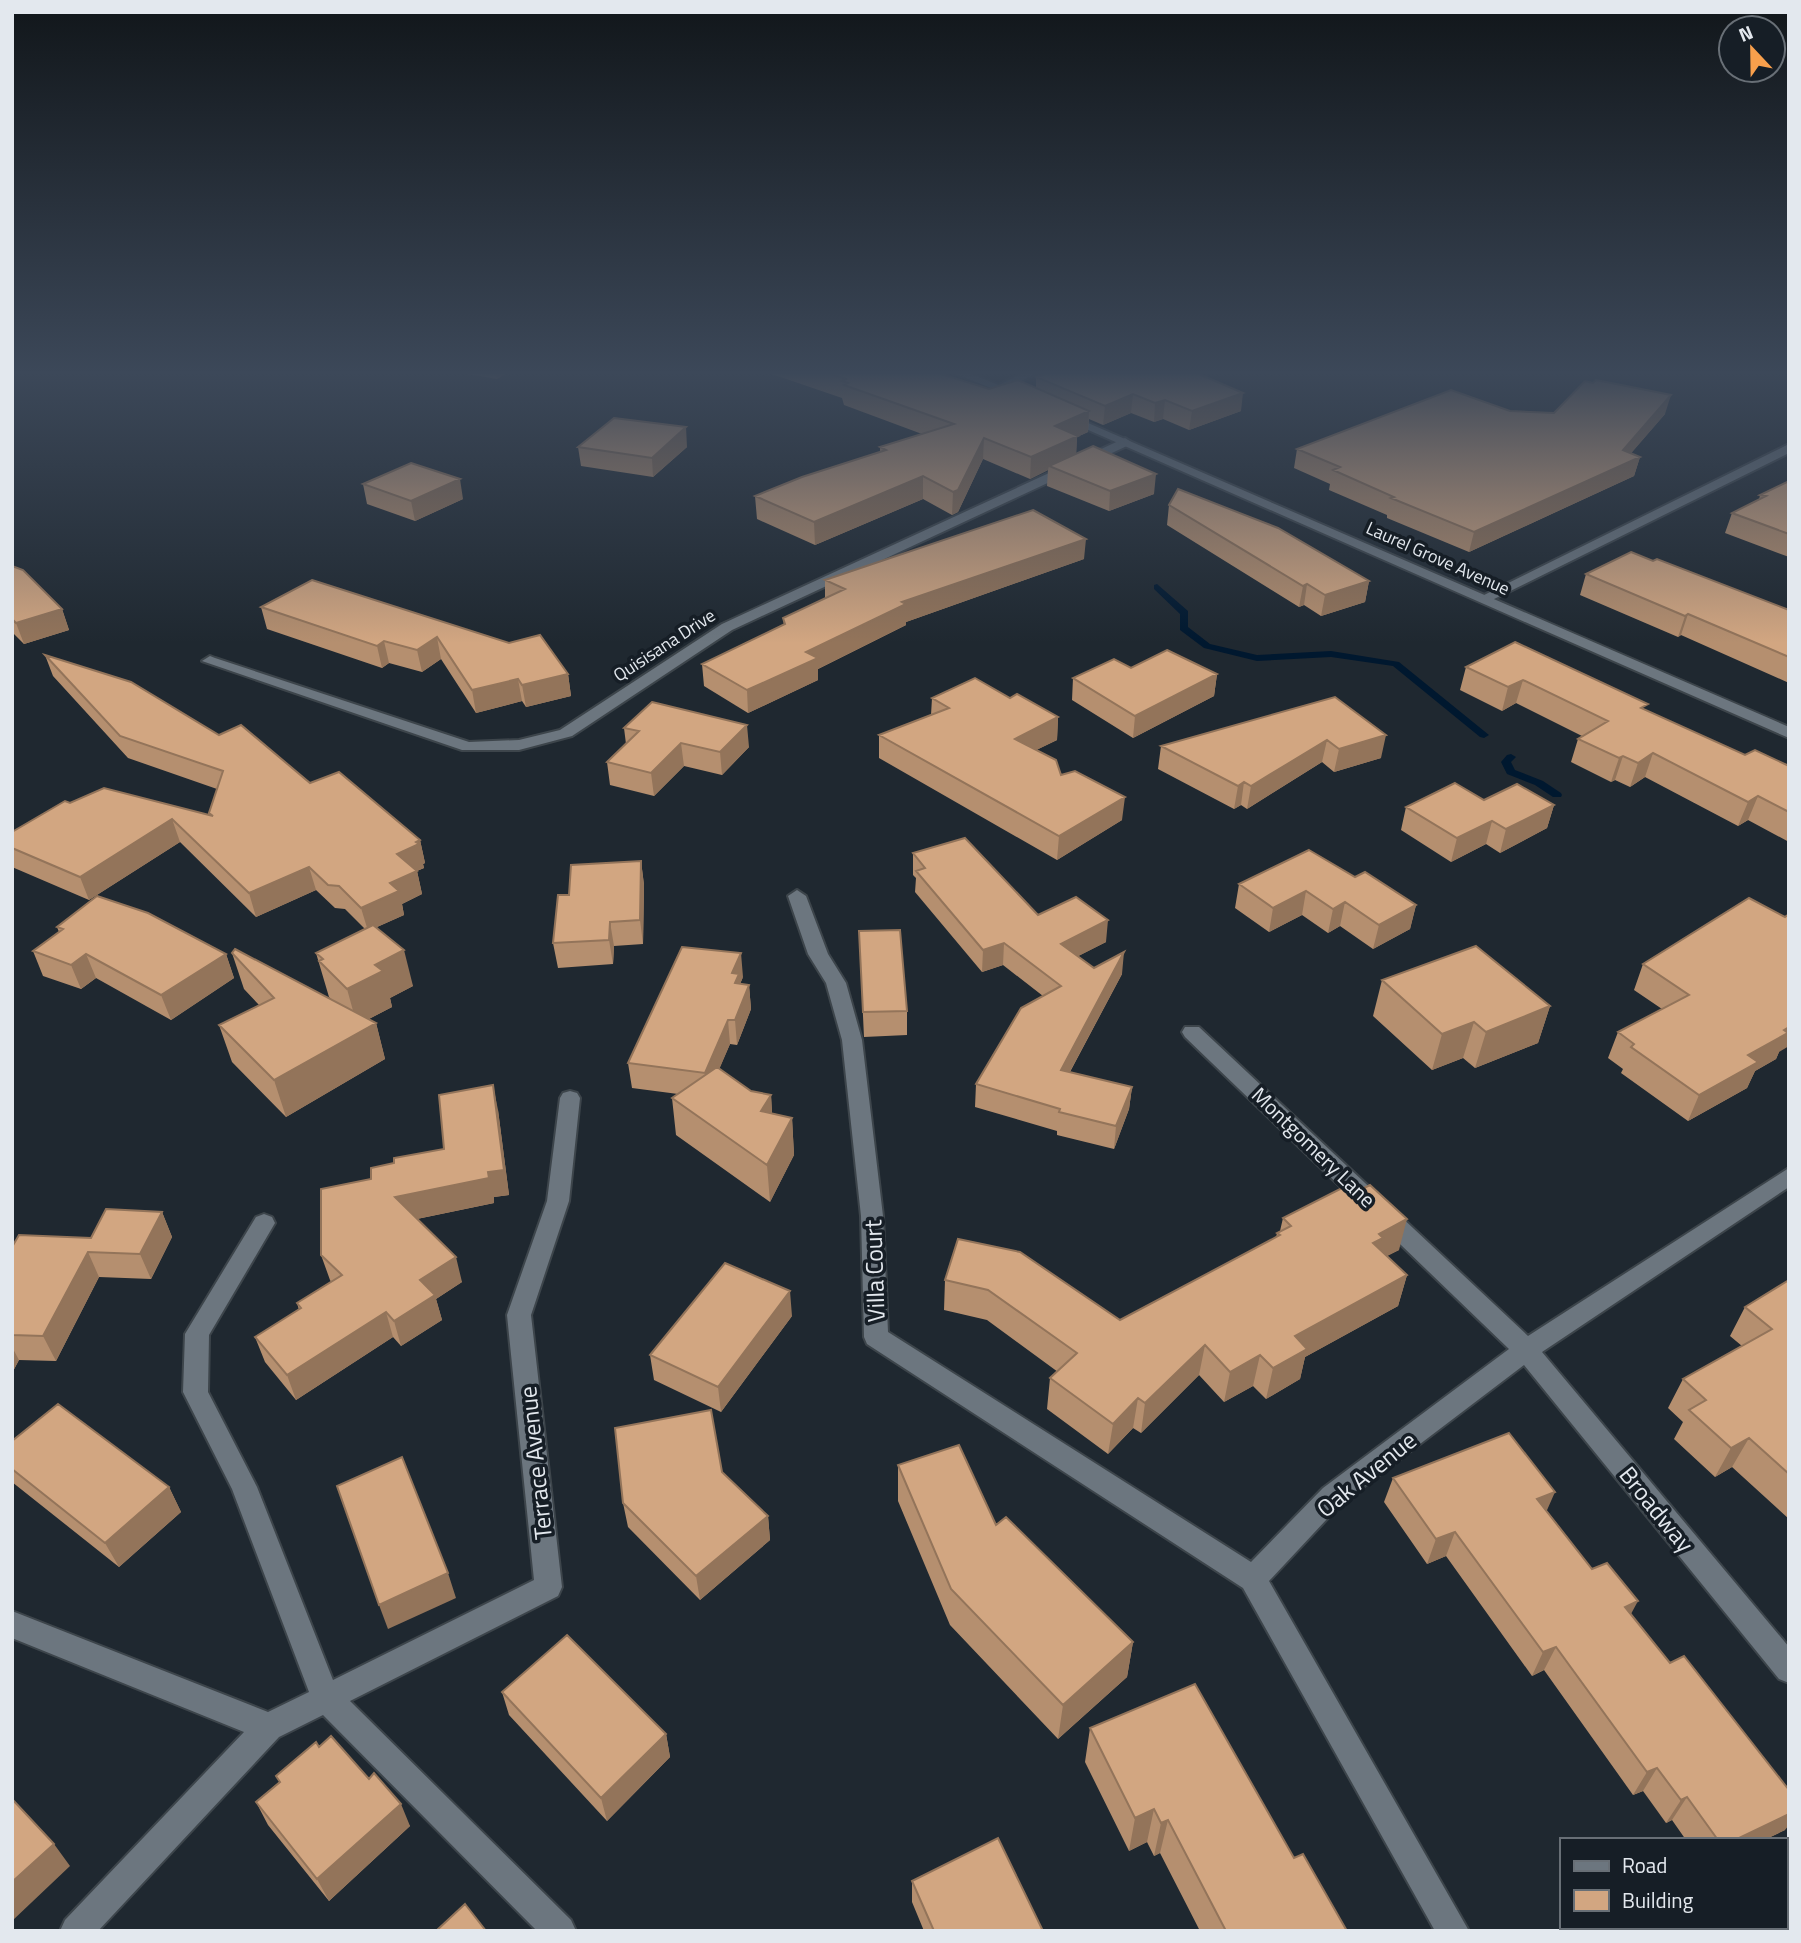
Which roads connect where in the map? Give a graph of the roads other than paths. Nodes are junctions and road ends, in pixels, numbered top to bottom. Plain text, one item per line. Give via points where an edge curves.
1 (1083, 462) edge
2 (1170, 462) edge
3 (1763, 462) edge
4 (1483, 599) junction
5 (210, 662) dead end
6 (1789, 733) edge
7 (797, 896) dead end
8 (1192, 1032) dead end
9 (570, 1098) dead end
10 (1789, 1176) edge
11 (264, 1223) dead end
12 (1526, 1350) junction
13 (1253, 1579) junction
14 (12, 1624) edge
15 (1789, 1669) edge
16 (326, 1698) junction
17 (269, 1727) junction
18 (76, 1931) edge
19 (560, 1931) edge
20 (1453, 1931) edge

1 - 5 street, Quisisana Drive via 727,627 566,733 519,745 468,747
2 - 4 street, Laurel Grove Avenue
3 - 4 street
4 - 6 street, Laurel Grove Avenue
7 - 13 street, Villa Court via 818,954 835,983 852,1040 872,1216 876,1337
8 - 12 street, Montgomery Lane
9 - 16 street, Terrace Avenue via 558,1201 519,1315 548,1587
10 - 12 street, Oak Avenue
11 - 16 street via 197,1334 195,1392 244,1487
12 - 13 street, Oak Avenue via 1332,1496
12 - 15 street, Broadway
13 - 20 street
14 - 17 street
16 - 17 street, Terrace Avenue
16 - 19 street
17 - 18 street, Terrace Avenue

